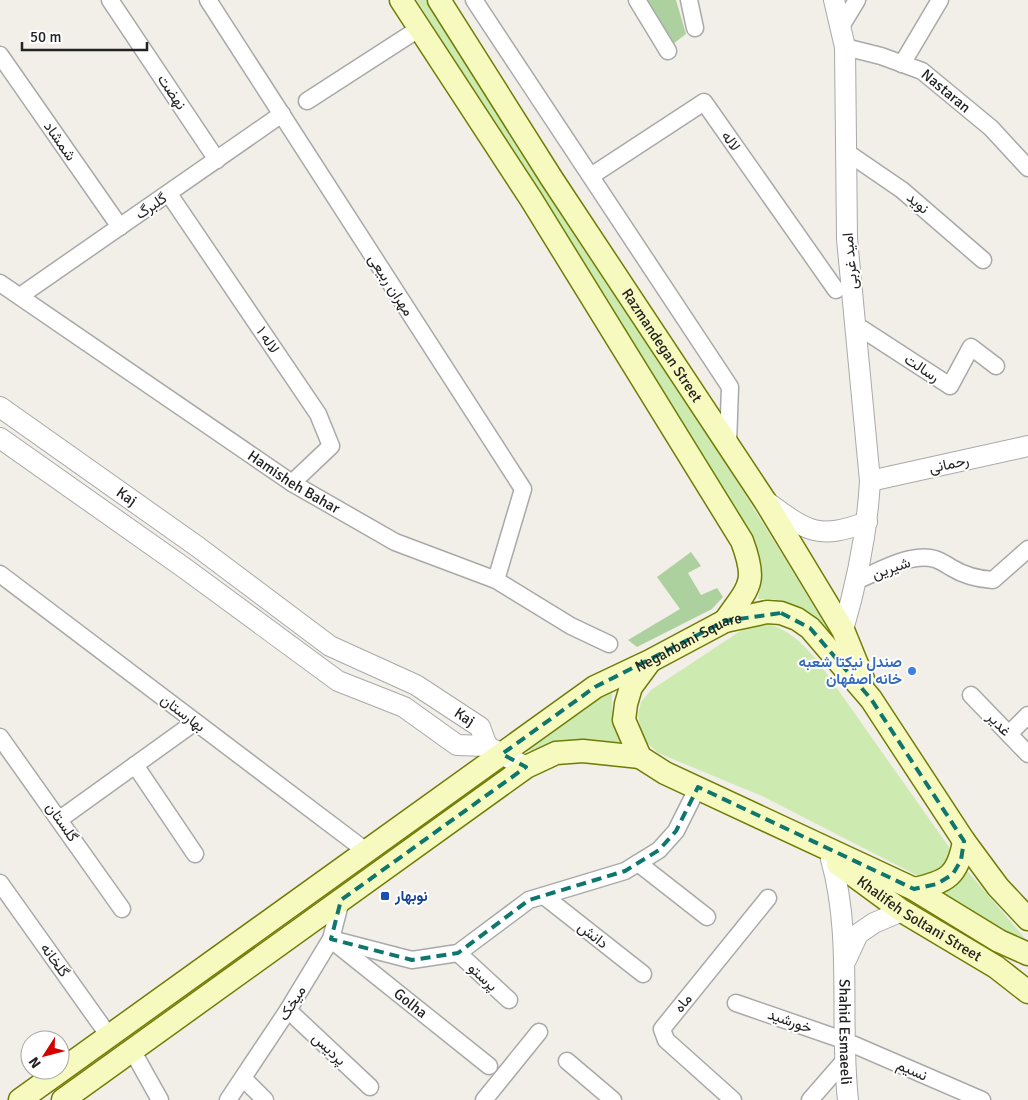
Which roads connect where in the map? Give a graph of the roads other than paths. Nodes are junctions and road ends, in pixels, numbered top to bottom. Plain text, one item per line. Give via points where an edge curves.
1 (110, 0) edge
2 (208, 0) edge
3 (390, 0) edge
4 (401, 0) edge
5 (439, 0) edge
6 (474, 0) edge
7 (637, 0) edge
8 (689, 0) edge
9 (834, 0) edge
10 (857, 0) edge
11 (934, 2) edge
12 (420, 28) junction
13 (695, 28) dead end
14 (840, 28) junction
15 (844, 47) junction
16 (668, 51) dead end
17 (0, 55) edge
18 (902, 64) junction
19 (307, 101) dead end
20 (282, 114) junction
21 (848, 153) junction
22 (218, 160) junction
23 (1028, 168) edge
24 (591, 176) junction
25 (169, 194) junction
26 (120, 227) junction
27 (983, 260) dead end
28 (0, 283) edge
29 (836, 290) dead end
30 (20, 296) junction
31 (856, 325) junction
32 (996, 366) dead end
33 (0, 407) edge
34 (0, 438) edge
35 (728, 444) junction
36 (1028, 446) edge
37 (870, 481) junction
38 (292, 482) junction
39 (766, 501) junction
40 (867, 522) junction
41 (1028, 549) edge
42 (204, 551) junction
43 (190, 572) junction
44 (0, 574) edge
45 (496, 580) junction
46 (858, 580) junction
47 (725, 621) junction
48 (843, 630) junction
49 (609, 644) dead end
50 (650, 661) junction
51 (971, 695) dead end
52 (871, 699) junction
53 (1028, 715) edge
54 (195, 722) junction
55 (1009, 734) junction
56 (0, 737) edge
57 (495, 750) junction
58 (1028, 754) edge
59 (640, 757) junction
60 (135, 765) junction
61 (526, 767) junction
62 (698, 788) junction
63 (60, 819) junction
64 (813, 841) junction
65 (964, 841) junction
66 (366, 851) junction
67 (196, 854) dead end
68 (831, 859) junction
69 (638, 863) junction
70 (0, 883) edge
71 (914, 889) junction
72 (1006, 895) junction
73 (544, 896) junction
74 (768, 898) dead end
75 (341, 900) junction
76 (1028, 907) edge
77 (122, 908) dead end
78 (902, 911) junction
79 (707, 917) dead end
80 (1028, 920) edge
81 (330, 939) junction
82 (458, 953) junction
83 (1028, 954) edge
84 (844, 964) junction
85 (643, 974) dead end
86 (1028, 992) edge
87 (509, 1000) dead end
88 (736, 1003) dead end
89 (288, 1010) junction
90 (539, 1032) dead end
91 (109, 1036) junction
92 (843, 1040) junction
93 (132, 1050) junction
94 (844, 1060) junction
95 (567, 1062) dead end
96 (489, 1066) dead end
97 (243, 1078) junction
98 (370, 1087) dead end
99 (20, 1100) edge
100 (63, 1100) edge
101 (160, 1100) edge
102 (228, 1100) edge
103 (265, 1100) edge
104 (484, 1100) edge
105 (613, 1100) edge
106 (733, 1100) edge
107 (810, 1100) edge
108 (848, 1100) edge
109 (982, 1100) edge

1 - 22 street, نهضت
2 - 20 street, مهران ربیعی
3 - 12 street
4 - 12 main road
5 - 35 main road, Razmandegan Street
6 - 24 street
7 - 16 street
8 - 13 street
9 - 14 street, امید غربی
10 - 14 street
11 - 18 street
12 - 19 street
12 - 47 main road via 532,199 742,541 750,561 751,580
14 - 15 street, امید غربی
15 - 18 street, Nastaran
15 - 21 street, امید غربی
17 - 26 street, شمشاد
18 - 23 street, Nastaran via 922,71 991,128
20 - 22 street, گلبرگ
20 - 45 street, مهران ربیعی via 523,489
21 - 27 street, نوید via 902,190
21 - 31 street, امید غربی via 847,239
22 - 25 street, گلبرگ
24 - 29 street, لاله via 704,102
24 - 35 street via 730,387
25 - 26 street, گلبرگ
25 - 38 street, لاله ۱ via 318,414 331,446
26 - 30 street, گلبرگ
28 - 30 street, Hamisheh Bahar
30 - 38 street, Hamisheh Bahar
31 - 32 street, رسالت via 950,386 971,347
31 - 37 street, امید غربی
33 - 42 street, Kaj
34 - 43 street, Kaj
35 - 39 main road, Razmandegan Street
36 - 37 street, رحمانی
37 - 40 street, امید غربی
38 - 45 street, Hamisheh Bahar via 395,542
39 - 40 street via 811,530 839,532
39 - 48 main road, Razmandegan Street
40 - 46 street, امید غربی
41 - 46 street, شیرین via 993,580 978,579 936,559 922,557
42 - 43 street
42 - 57 street, Kaj via 330,646 416,685 480,727
43 - 57 street, Kaj via 338,681 404,707 457,745
44 - 54 street, بهارستان
45 - 49 street, Hamisheh Bahar via 571,626
46 - 48 street, امید غربی
47 - 50 main road, Negahbani Square
47 - 52 main road, Negahbani Square via 767,612 796,619 815,634
48 - 52 main road, Razmandegan Street
50 - 57 main road via 595,687
50 - 59 main road, Negahbani Square via 631,686 624,720
51 - 55 street, غدیر
52 - 65 main road, Negahbani Square
53 - 55 street
54 - 60 street
54 - 66 street, بهارستان
55 - 58 street, غدیر
56 - 63 street, گلستان
57 - 61 street
57 - 66 main road
59 - 61 main road via 583,751 556,753
59 - 62 main road
60 - 63 street
60 - 67 street
61 - 75 main road
62 - 64 main road
62 - 69 street via 676,831 659,850
63 - 77 street, گلستان
64 - 68 main road, Khalifeh Soltani Street
64 - 71 main road
65 - 71 main road via 961,860 953,874 938,884
65 - 72 main road, Negahbani Square
66 - 91 main road
68 - 78 main road, Khalifeh Soltani Street
68 - 84 street, Shahid Esmaeeli via 840,891
69 - 73 street via 625,872
69 - 79 street
70 - 91 street, گلخانه
71 - 83 main road via 999,941
72 - 76 main road
72 - 80 main road, Negahbani Square
73 - 82 street via 529,900
73 - 85 street, دانش
74 - 106 street, ماه via 662,1029 666,1040
75 - 81 street, میخک
75 - 93 main road
78 - 84 street, Shahid Esmaeeli via 858,934
78 - 86 main road, Khalifeh Soltani Street via 996,967
81 - 82 street via 412,960
81 - 89 street, میخک
81 - 96 street, Golha
82 - 87 street, پرستو
84 - 92 street, Shahid Esmaeeli
88 - 92 street, خورشید
89 - 97 street, میخک
89 - 98 street, پردیس
90 - 104 street
91 - 99 main road
92 - 94 street, Shahid Esmaeeli
92 - 109 street, نسیم
93 - 100 main road
93 - 101 street
94 - 107 street
94 - 108 street, Shahid Esmaeeli
95 - 105 street
97 - 102 street, میخک
97 - 103 street

